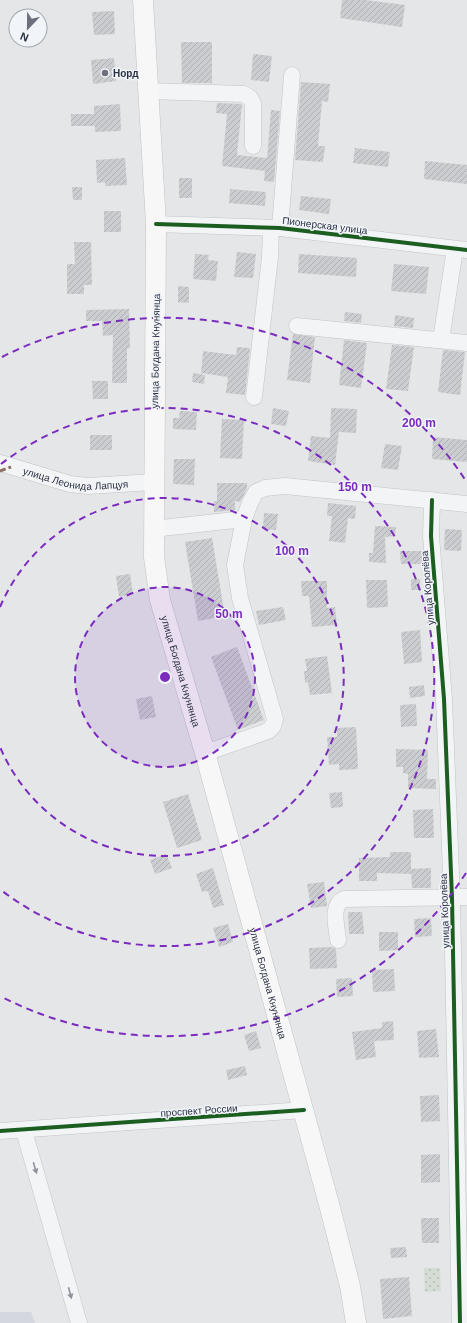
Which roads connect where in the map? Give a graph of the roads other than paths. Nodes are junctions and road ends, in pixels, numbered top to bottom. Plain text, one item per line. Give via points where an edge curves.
1 (143, 0) edge
2 (292, 75) dead end
3 (148, 91) junction
4 (253, 146) dead end
5 (156, 224) junction
6 (276, 228) junction
7 (461, 249) edge
8 (297, 326) dead end
9 (441, 340) junction
10 (467, 343) edge
11 (254, 397) dead end
12 (0, 463) edge
13 (153, 482) junction
14 (432, 500) junction
15 (467, 504) edge
16 (244, 518) junction
17 (152, 528) junction
18 (205, 753) junction
19 (459, 898) edge
20 (338, 940) dead end
21 (304, 1110) junction
22 (0, 1131) edge
23 (24, 1131) junction
24 (463, 1235) edge
25 (79, 1323) edge
26 (356, 1323) edge
27 (460, 1323) edge

1 - 3 main road, улица Богдана Кнунянца
2 - 6 street
3 - 4 street via 244,94 253,103
3 - 5 main road, улица Богдана Кнунянца
5 - 6 street, Пионерская улица
5 - 13 main road, улица Богдана Кнунянца
6 - 7 street, Пионерская улица
6 - 11 street via 270,257
7 - 9 street
8 - 9 street
9 - 10 street
12 - 13 street, улица Леонида Лапцуя via 70,484 88,486
13 - 17 main road, улица Богдана Кнунянца
14 - 15 street
14 - 16 street via 285,486 265,488 256,492
14 - 19 street, улица Королёва via 431,536
16 - 17 street
16 - 18 street via 236,550 236,580 275,719 268,731
17 - 18 main road, улица Богдана Кнунянца via 160,600
18 - 21 main road, улица Богдана Кнунянца
19 - 20 street via 344,899 339,901 336,907
19 - 24 street, улица Королёва
21 - 23 street, проспект России
21 - 26 main road, улица Богдана Кнунянца via 343,1257
22 - 23 street, проспект России
23 -> 25 street
24 - 27 street, улица Королёва

